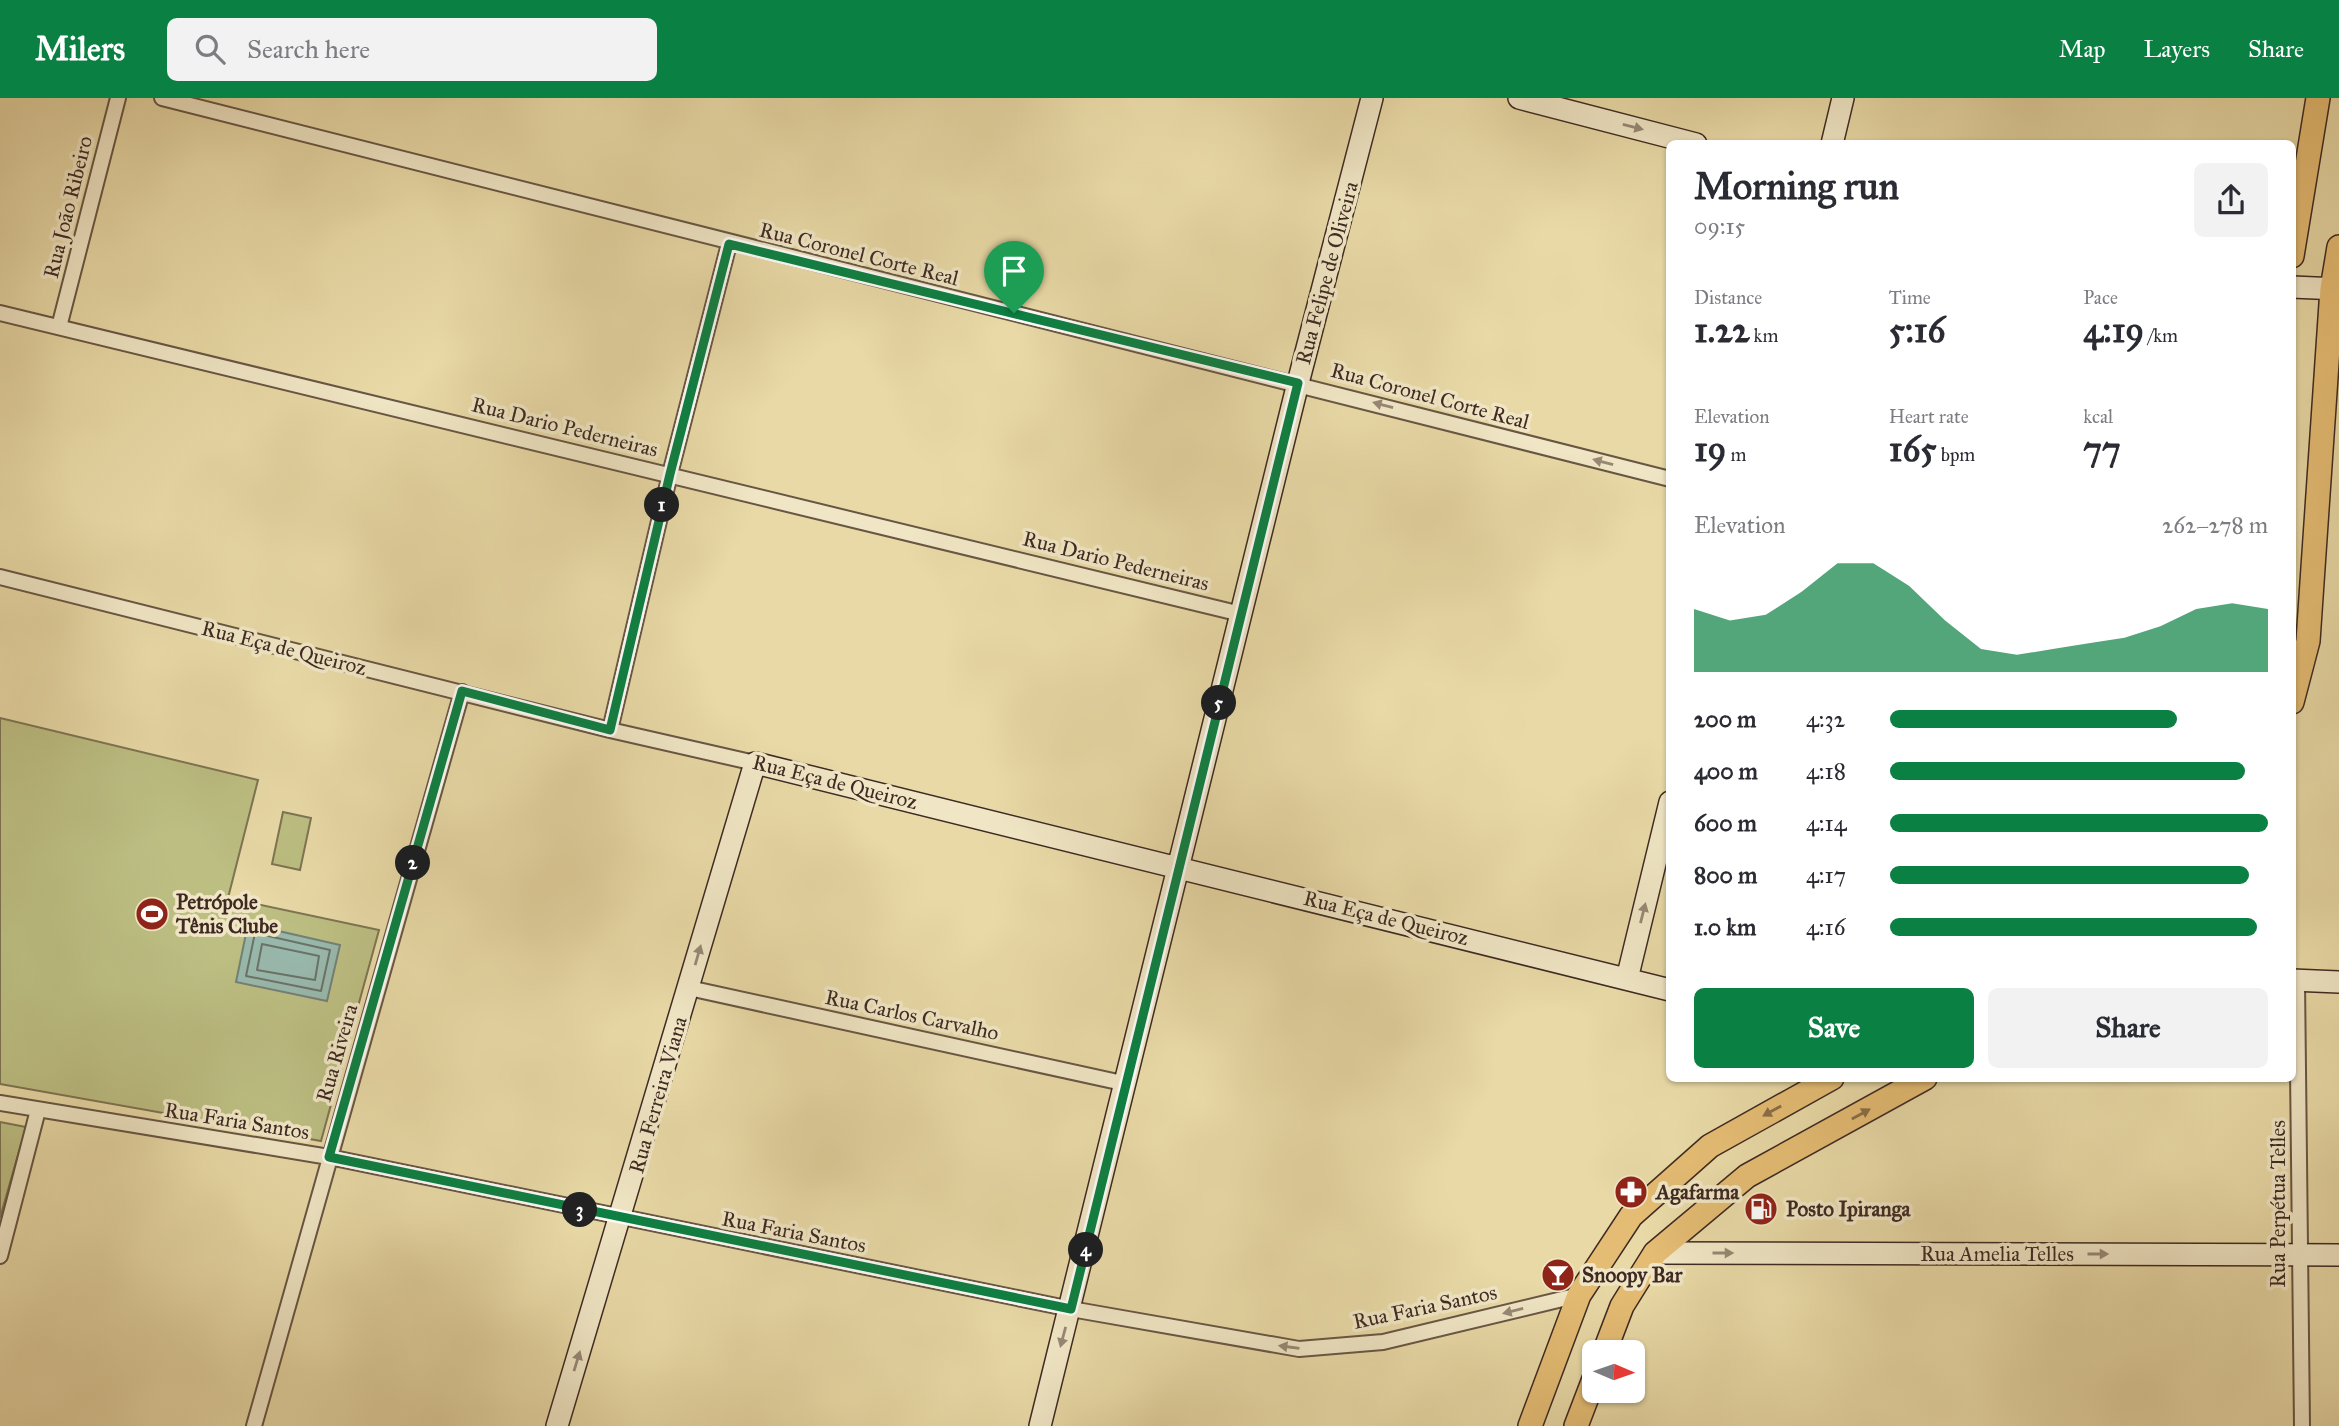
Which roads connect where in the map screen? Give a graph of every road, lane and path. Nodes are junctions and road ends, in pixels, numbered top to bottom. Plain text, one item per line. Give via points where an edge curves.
1 (118, 98) edge
2 (162, 98) edge
3 (1372, 98) edge
4 (1519, 98) edge
5 (1843, 98) edge
6 (2318, 98) edge
7 (1681, 140) edge
8 (1833, 140) edge
9 (2296, 232) edge
10 (729, 244) junction
11 (2339, 247) edge
12 (2296, 287) edge
13 (2336, 289) edge
14 (0, 313) edge
15 (60, 327) junction
16 (1298, 383) junction
17 (670, 474) junction
18 (1666, 478) edge
19 (0, 577) edge
20 (1241, 614) junction
21 (2296, 687) edge
22 (462, 691) junction
23 (610, 730) junction
24 (755, 762) junction
25 (1666, 818) edge
26 (1180, 866) junction
27 (1627, 979) junction
28 (2296, 980) edge
29 (2339, 982) edge
30 (689, 988) junction
31 (1666, 989) edge
32 (2296, 1035) edge
33 (1825, 1082) edge
34 (1919, 1082) edge
35 (1127, 1084) junction
36 (0, 1103) edge
37 (38, 1110) junction
38 (329, 1157) junction
39 (621, 1218) junction
40 (1655, 1253) junction
41 (2300, 1255) junction
42 (2339, 1255) edge
43 (0, 1256) edge
44 (1579, 1295) junction
45 (1071, 1309) junction
46 (1609, 1340) edge
47 (1584, 1404) edge
48 (254, 1426) edge
49 (557, 1426) edge
50 (1040, 1426) edge
51 (1530, 1426) edge
52 (1576, 1426) edge
53 (2302, 1426) edge

1 - 15 street, Rua João Ribeiro
2 - 10 street, Rua Coronel Corte Real
3 - 16 street, Rua Felipe de Oliveira
4 -> 7 street
5 - 8 street
6 - 9 main road
10 - 16 street, Rua Coronel Corte Real
10 - 17 street
11 - 13 main road
12 - 13 street
13 - 21 main road via 2308,642
14 - 15 street, Rua Dario Pederneiras
15 - 17 street, Rua Dario Pederneiras
18 -> 16 street, Rua Coronel Corte Real
16 - 20 street, Rua Felipe de Oliveira
17 - 20 street, Rua Dario Pederneiras
17 - 23 street
19 - 22 street, Rua Eça de Queiroz
20 - 26 street, Rua Felipe de Oliveira
22 - 23 street, Rua Eça de Queiroz
22 - 38 street, Rua Riveira
23 - 24 street, Rua Eça de Queiroz
24 - 26 street, Rua Eça de Queiroz
30 -> 24 street, Rua Ferreira Viana
27 -> 25 street
26 - 27 street, Rua Eça de Queiroz
26 - 35 street, Rua Felipe de Oliveira
27 - 31 street, Rua Eça de Queiroz
28 - 29 street
30 - 35 street, Rua Carlos Carvalho
30 - 39 street, Rua Ferreira Viana
32 - 41 street, Rua Perpétua Telles
33 -> 44 main road via 1710,1146 1631,1216
40 -> 34 main road via 1746,1176
35 - 45 street, Rua Felipe de Oliveira
36 - 37 street, Rua Faria Santos
37 - 38 street, Rua Faria Santos
37 - 43 street
38 - 39 street, Rua Faria Santos
38 - 48 street, Rua Riveira
39 - 45 street, Rua Faria Santos
49 -> 39 street, Rua Ferreira Viana
40 -> 41 street, Rua Amelia Telles
40 - 46 main road via 1622,1306
41 - 42 street, Rua Amelia Telles
41 - 53 street, Rua Perpétua Telles
44 -> 45 street, Rua Faria Santos via 1383,1342 1299,1349
44 - 51 main road
45 -> 50 street, Rua Felipe de Oliveira
47 - 52 main road

